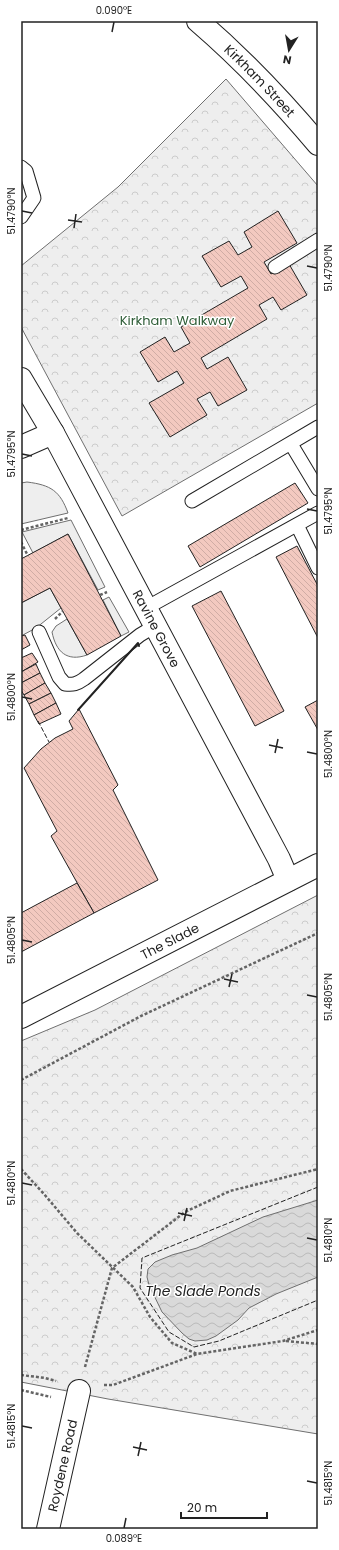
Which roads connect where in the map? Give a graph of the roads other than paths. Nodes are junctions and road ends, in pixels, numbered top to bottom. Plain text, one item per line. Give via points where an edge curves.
1 (198, 21) edge
2 (318, 144) edge
3 (21, 167) edge
4 (21, 216) edge
5 (318, 240) edge
6 (276, 267) dead end
7 (21, 379) edge
8 (318, 427) edge
9 (53, 433) junction
10 (291, 444) junction
11 (21, 447) edge
12 (318, 489) edge
13 (192, 501) dead end
14 (318, 513) edge
15 (297, 525) junction
16 (318, 568) edge
17 (151, 617) junction
18 (39, 632) dead end
19 (318, 864) edge
20 (288, 880) junction
21 (21, 1017) edge
22 (78, 1393) road end
23 (48, 1529) edge

1 - 2 street, Kirkham Street via 274,95
3 - 4 lane via 26,171 34,198
5 - 6 lane
7 - 9 street, Ravine Grove
8 - 10 lane
9 - 11 street
9 - 17 street, Ravine Grove via 115,554
10 - 12 lane
10 - 13 lane
14 - 15 lane
15 - 16 lane
15 - 17 lane
17 - 18 lane via 140,635 78,684 72,685 65,684 59,677
17 - 20 street, Ravine Grove
19 - 20 street, The Slade
20 - 21 street, The Slade
22 - 23 street, Roydene Road

